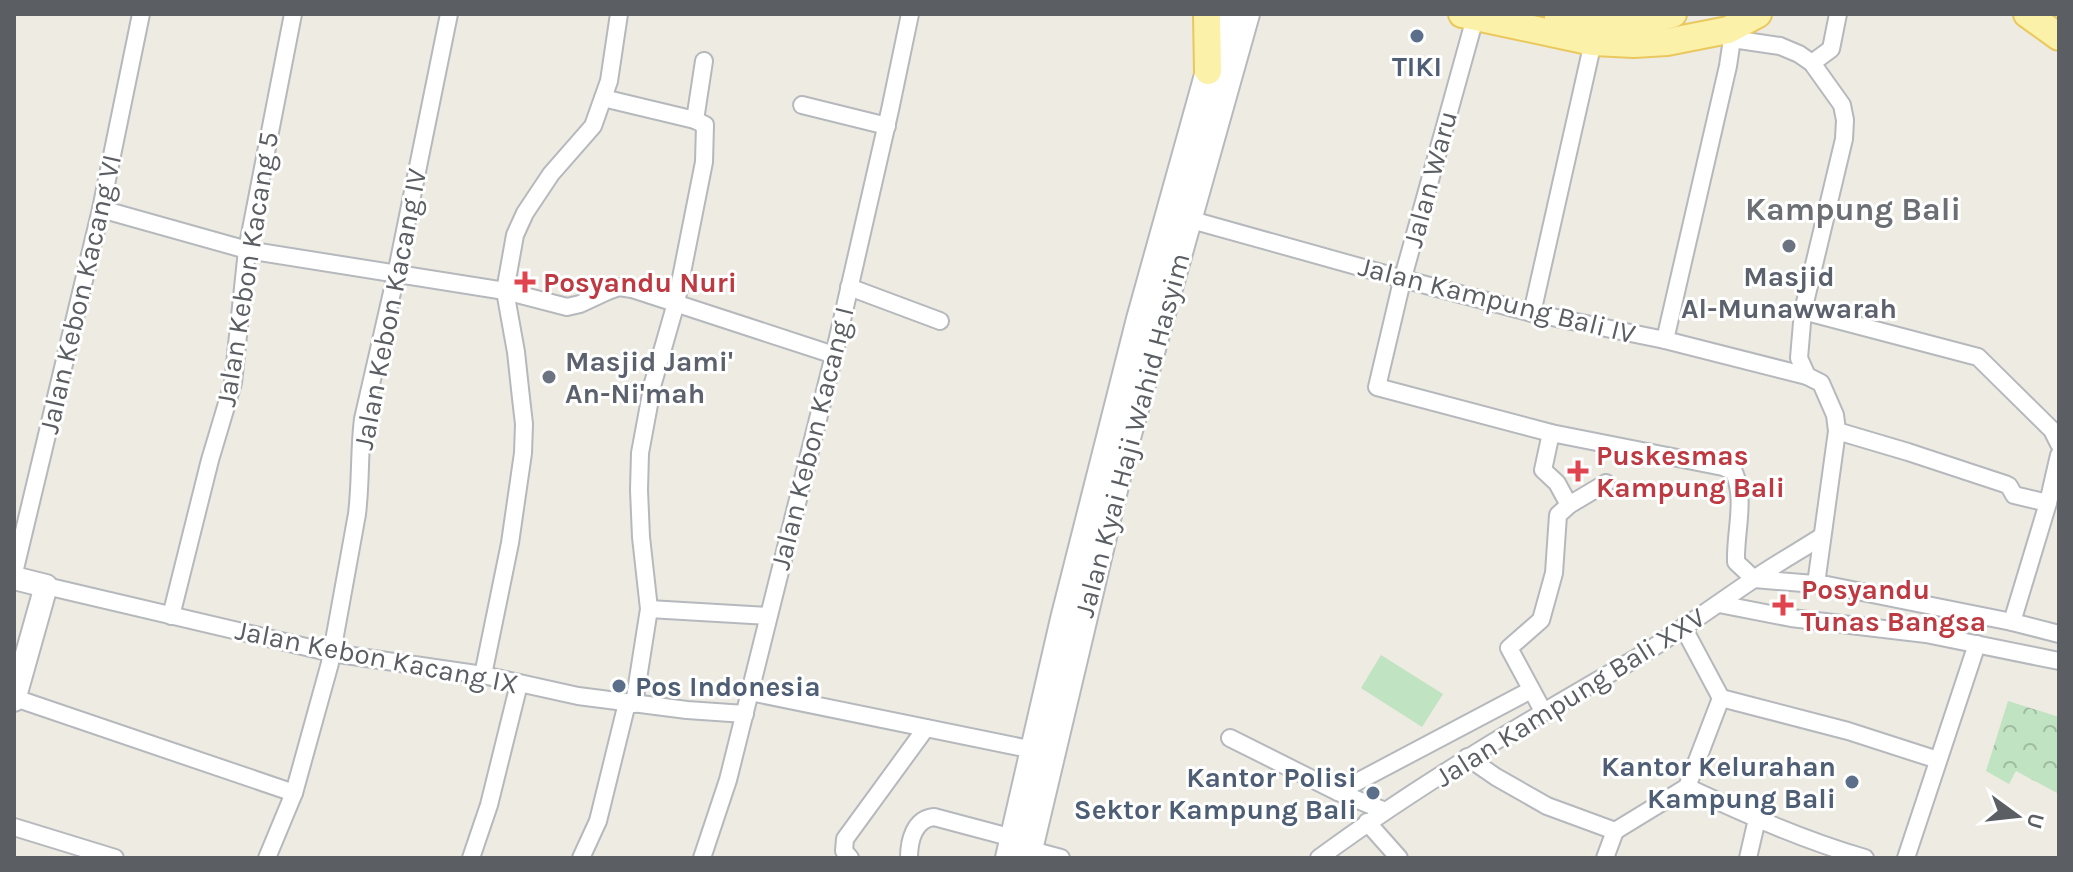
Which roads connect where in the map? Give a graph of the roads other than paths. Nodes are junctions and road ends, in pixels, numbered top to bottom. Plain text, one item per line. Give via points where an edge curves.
1 (141, 14) edge
2 (293, 14) edge
3 (449, 14) edge
4 (619, 14) edge
5 (910, 14) edge
6 (1207, 14) edge
7 (1224, 14) edge
8 (1247, 14) edge
9 (1543, 14) edge
10 (1673, 14) edge
11 (1758, 14) edge
12 (1838, 14) edge
13 (2027, 14) edge
14 (2055, 14) edge
15 (1468, 16) edge
16 (2059, 20) edge
17 (1730, 34) junction
18 (2059, 37) edge
19 (1593, 42) junction
20 (704, 61) dead end
21 (1812, 63) junction
22 (1208, 71) junction
23 (603, 98) junction
24 (802, 105) dead end
25 (695, 120) junction
26 (887, 126) junction
27 (101, 209) junction
28 (1188, 219) junction
29 (247, 250) junction
30 (396, 275) junction
31 (1403, 279) junction
32 (849, 287) junction
33 (505, 291) junction
34 (676, 303) junction
35 (1803, 311) junction
36 (1532, 313) junction
37 (940, 321) dead end
38 (1665, 340) junction
39 (834, 355) junction
40 (1807, 376) junction
41 (1837, 431) junction
42 (1551, 433) junction
43 (2059, 444) edge
44 (2059, 455) edge
45 (1606, 483) dead end
46 (2048, 503) junction
47 (1569, 505) junction
48 (1821, 537) junction
49 (14, 575) edge
50 (1754, 579) junction
51 (1816, 584) junction
52 (46, 586) junction
53 (1719, 604) junction
54 (649, 609) junction
55 (171, 616) junction
56 (768, 616) junction
57 (2012, 622) junction
58 (1683, 627) junction
59 (2059, 634) edge
60 (1977, 644) junction
61 (332, 653) junction
62 (2059, 661) edge
63 (483, 675) junction
64 (519, 684) junction
65 (1532, 691) junction
66 (750, 692) junction
67 (1721, 698) junction
68 (14, 699) edge
69 (630, 704) junction
70 (1542, 710) junction
71 (745, 714) junction
72 (926, 728) junction
73 (1230, 738) dead end
74 (1034, 750) junction
75 (1467, 757) junction
76 (1938, 760) junction
77 (1687, 787) junction
78 (1338, 792) junction
79 (294, 793) junction
80 (1385, 811) junction
81 (1757, 819) junction
82 (1367, 822) junction
83 (14, 827) edge
84 (1615, 831) junction
85 (1018, 850) edge
86 (115, 858) edge
87 (267, 858) edge
88 (471, 858) edge
89 (581, 858) edge
90 (702, 858) edge
91 (850, 858) edge
92 (909, 858) edge
93 (1061, 858) edge
94 (1319, 858) edge
95 (1399, 858) edge
96 (1605, 858) edge
97 (1748, 858) edge
98 (1865, 858) edge
99 (1906, 858) edge

1 - 27 street, Jalan Kebon Kacang VI
2 - 29 street, Jalan Kebon Kacang 5
3 - 30 street, Jalan Kebon Kacang IV
4 - 23 street
5 - 26 street, Jalan Kebon Kacang I
6 - 22 main road
7 - 22 main road, Jalan Kyai Haji Wahid Hasyim
8 - 28 main road, Jalan Kyai Haji Wahid Hasyim
9 - 10 main road via 1590,24
11 - 17 main road
12 - 21 street via 1831,49
13 - 18 main road
14 - 16 main road
15 - 19 main road
15 - 31 street, Jalan Waru
17 - 19 main road via 1634,44
17 - 21 street via 1780,46
17 - 38 street via 1728,66
19 - 36 street
20 - 25 street
21 - 35 street via 1842,105 1845,120
22 - 74 main road, Jalan Kyai Haji Wahid Hasyim via 1139,319
23 - 25 street
23 - 33 street via 593,126 525,213 515,235
24 - 26 street
25 - 34 street via 706,127 704,162
26 - 32 street, Jalan Kebon Kacang I
27 - 29 street
27 - 49 street, Jalan Kebon Kacang VI
28 - 31 street, Jalan Kampung Bali IV
28 - 85 main road, Jalan Kyai Haji Wahid Hasyim
29 - 30 street
29 - 55 street, Jalan Kebon Kacang 5 via 233,383
30 - 33 street
30 - 61 street, Jalan Kebon Kacang IV via 363,419 357,514
31 - 36 street, Jalan Kampung Bali IV
31 - 42 street, Jalan Waru via 1377,387
32 - 37 street
32 - 39 street, Jalan Kebon Kacang I
33 - 34 street via 567,307 619,287
33 - 63 street via 524,424 523,453
34 - 39 street
34 - 54 street via 640,453
35 - 40 street via 1799,358
35 - 43 street via 1978,357 2052,430
36 - 38 street, Jalan Kampung Bali IV
38 - 40 street, Jalan Kampung Bali IV
39 - 56 street, Jalan Kebon Kacang I
40 - 41 street via 1821,383
41 - 46 street via 2005,484 2014,495
41 - 48 street
42 - 47 street via 1543,470
42 - 50 street via 1734,472 1740,486 1736,562
44 - 46 street
45 - 47 street
46 - 57 street
47 - 65 street via 1558,515 1554,573 1541,620 1509,648
48 - 50 street, Jalan Kampung Bali XXV
48 - 51 street
49 - 52 street, Jalan Kebon Kacang IX
50 - 51 street
50 - 53 street, Jalan Kampung Bali XXV
51 - 57 street
52 - 55 street, Jalan Kebon Kacang IX
52 - 68 street
53 - 58 street, Jalan Kampung Bali XXV
53 - 60 street
54 - 56 street
54 - 69 street
55 - 61 street, Jalan Kebon Kacang IX
56 - 66 street, Jalan Kebon Kacang I
57 - 59 street
58 - 67 street
58 - 70 street, Jalan Kampung Bali XXV
60 - 62 street
60 - 76 street
61 - 63 street, Jalan Kebon Kacang IX
61 - 79 street, Jalan Kebon Kacang IV
63 - 64 street, Jalan Kebon Kacang IX
64 - 69 street, Jalan Kebon Kacang IX
64 - 88 street
65 - 70 street
65 - 78 street
66 - 71 street, Jalan Kebon Kacang I
66 - 72 street
67 - 76 street
67 - 77 street
68 - 79 street
69 - 71 street, Jalan Kebon Kacang IX
69 - 89 street via 598,821
70 - 75 street, Jalan Kampung Bali XXV
71 - 90 street, Jalan Kebon Kacang I
72 - 74 street
72 - 91 street via 845,839 844,851
73 - 78 street
74 - 85 main road, Jalan Kyai Haji Wahid Hasyim
75 - 80 street, Jalan Kampung Bali XXV
75 - 84 street via 1547,806
76 - 99 street
77 - 81 street
77 - 84 street
78 - 80 street
79 - 87 street, Jalan Kebon Kacang IV
80 - 82 street, Jalan Kampung Bali XXV
81 - 97 street
81 - 98 street
82 - 94 street, Jalan Kampung Bali XXV
82 - 95 street
83 - 86 street
84 - 96 street
85 - 92 street via 934,817 919,823
85 - 93 street

